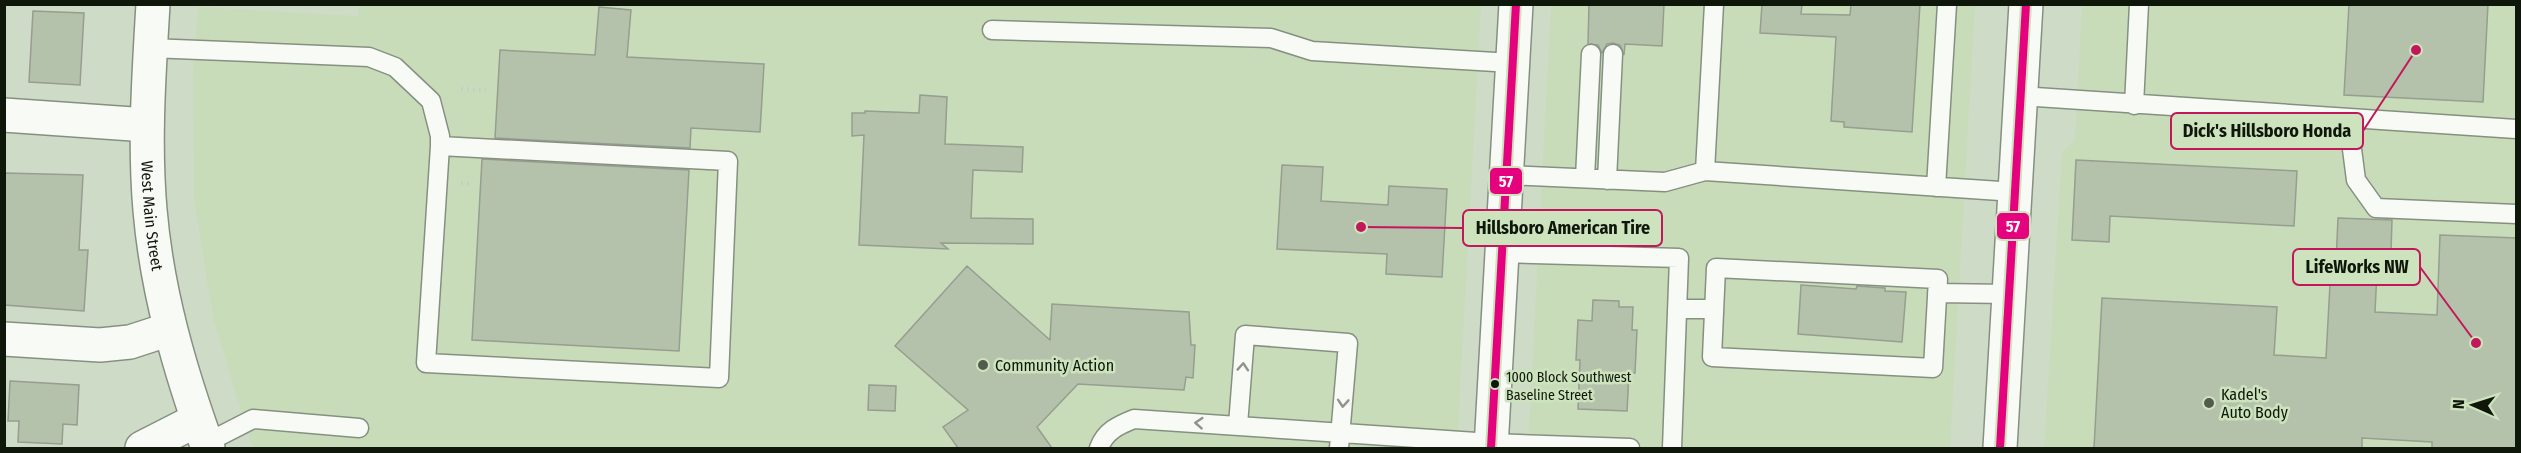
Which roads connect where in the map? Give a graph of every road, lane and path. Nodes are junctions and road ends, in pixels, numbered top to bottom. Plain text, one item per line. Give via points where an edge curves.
1 (153, 4) edge
2 (1516, 4) edge
3 (1714, 4) edge
4 (1947, 4) edge
5 (2026, 4) edge
6 (2139, 4) edge
7 (992, 30) dead end
8 (150, 48) junction
9 (1591, 54) dead end
10 (1613, 54) dead end
11 (1512, 63) junction
12 (461, 88) dead end
13 (486, 90) dead end
14 (2020, 96) junction
15 (2134, 105) junction
16 (4, 115) edge
17 (2348, 118) junction
18 (147, 124) junction
19 (2517, 129) edge
20 (440, 146) junction
21 (1705, 171) junction
22 (1506, 175) junction
23 (1585, 178) junction
24 (1607, 180) junction
25 (1936, 187) junction
26 (2015, 192) junction
27 (2517, 214) edge
28 (1502, 253) junction
29 (1937, 293) junction
30 (2009, 294) junction
31 (1677, 309) junction
32 (1714, 309) junction
33 (170, 329) junction
34 (4, 339) edge
35 (1238, 425) junction
36 (359, 428) dead end
37 (203, 437) edge
38 (1340, 440) edge
39 (1491, 446) edge
40 (142, 448) edge
41 (1099, 448) edge
42 (1629, 448) edge
43 (1672, 448) edge
44 (2000, 448) edge

1 - 8 main road, West Main Street
2 - 11 main road
3 - 21 lane
4 - 25 lane
5 - 14 main road
6 - 15 lane
7 - 11 lane via 1271,38 1312,51
8 - 18 main road, West Main Street
8 - 20 lane via 369,57 395,67 431,100
9 - 23 lane
10 - 24 lane
11 - 22 main road
12 - 13 path
14 - 15 lane
14 - 26 main road
15 - 17 lane
16 - 18 main road
17 - 19 lane
17 - 27 lane via 2356,180 2376,208
18 - 33 main road, West Main Street via 150,209
20 - 20 lane via 426,363 719,378 728,161
21 - 24 lane via 1665,182
21 - 25 lane
22 - 23 lane
22 - 28 main road
23 - 24 lane
25 - 26 lane
26 - 30 main road
28 - 31 lane via 1678,258
28 - 39 main road
29 - 30 lane
29 - 32 lane via 1938,279 1716,268
29 - 32 lane via 1933,368 1712,357
30 - 44 main road
31 - 32 lane
31 - 43 lane
33 - 34 main road via 130,342 100,345
33 - 37 main road, West Main Street
35 - 38 lane
35 -> 38 lane via 1245,335 1348,343
35 -> 41 lane via 1134,419 1106,435
36 - 37 lane via 253,419
37 - 40 main road
38 - 39 lane
39 - 42 lane

